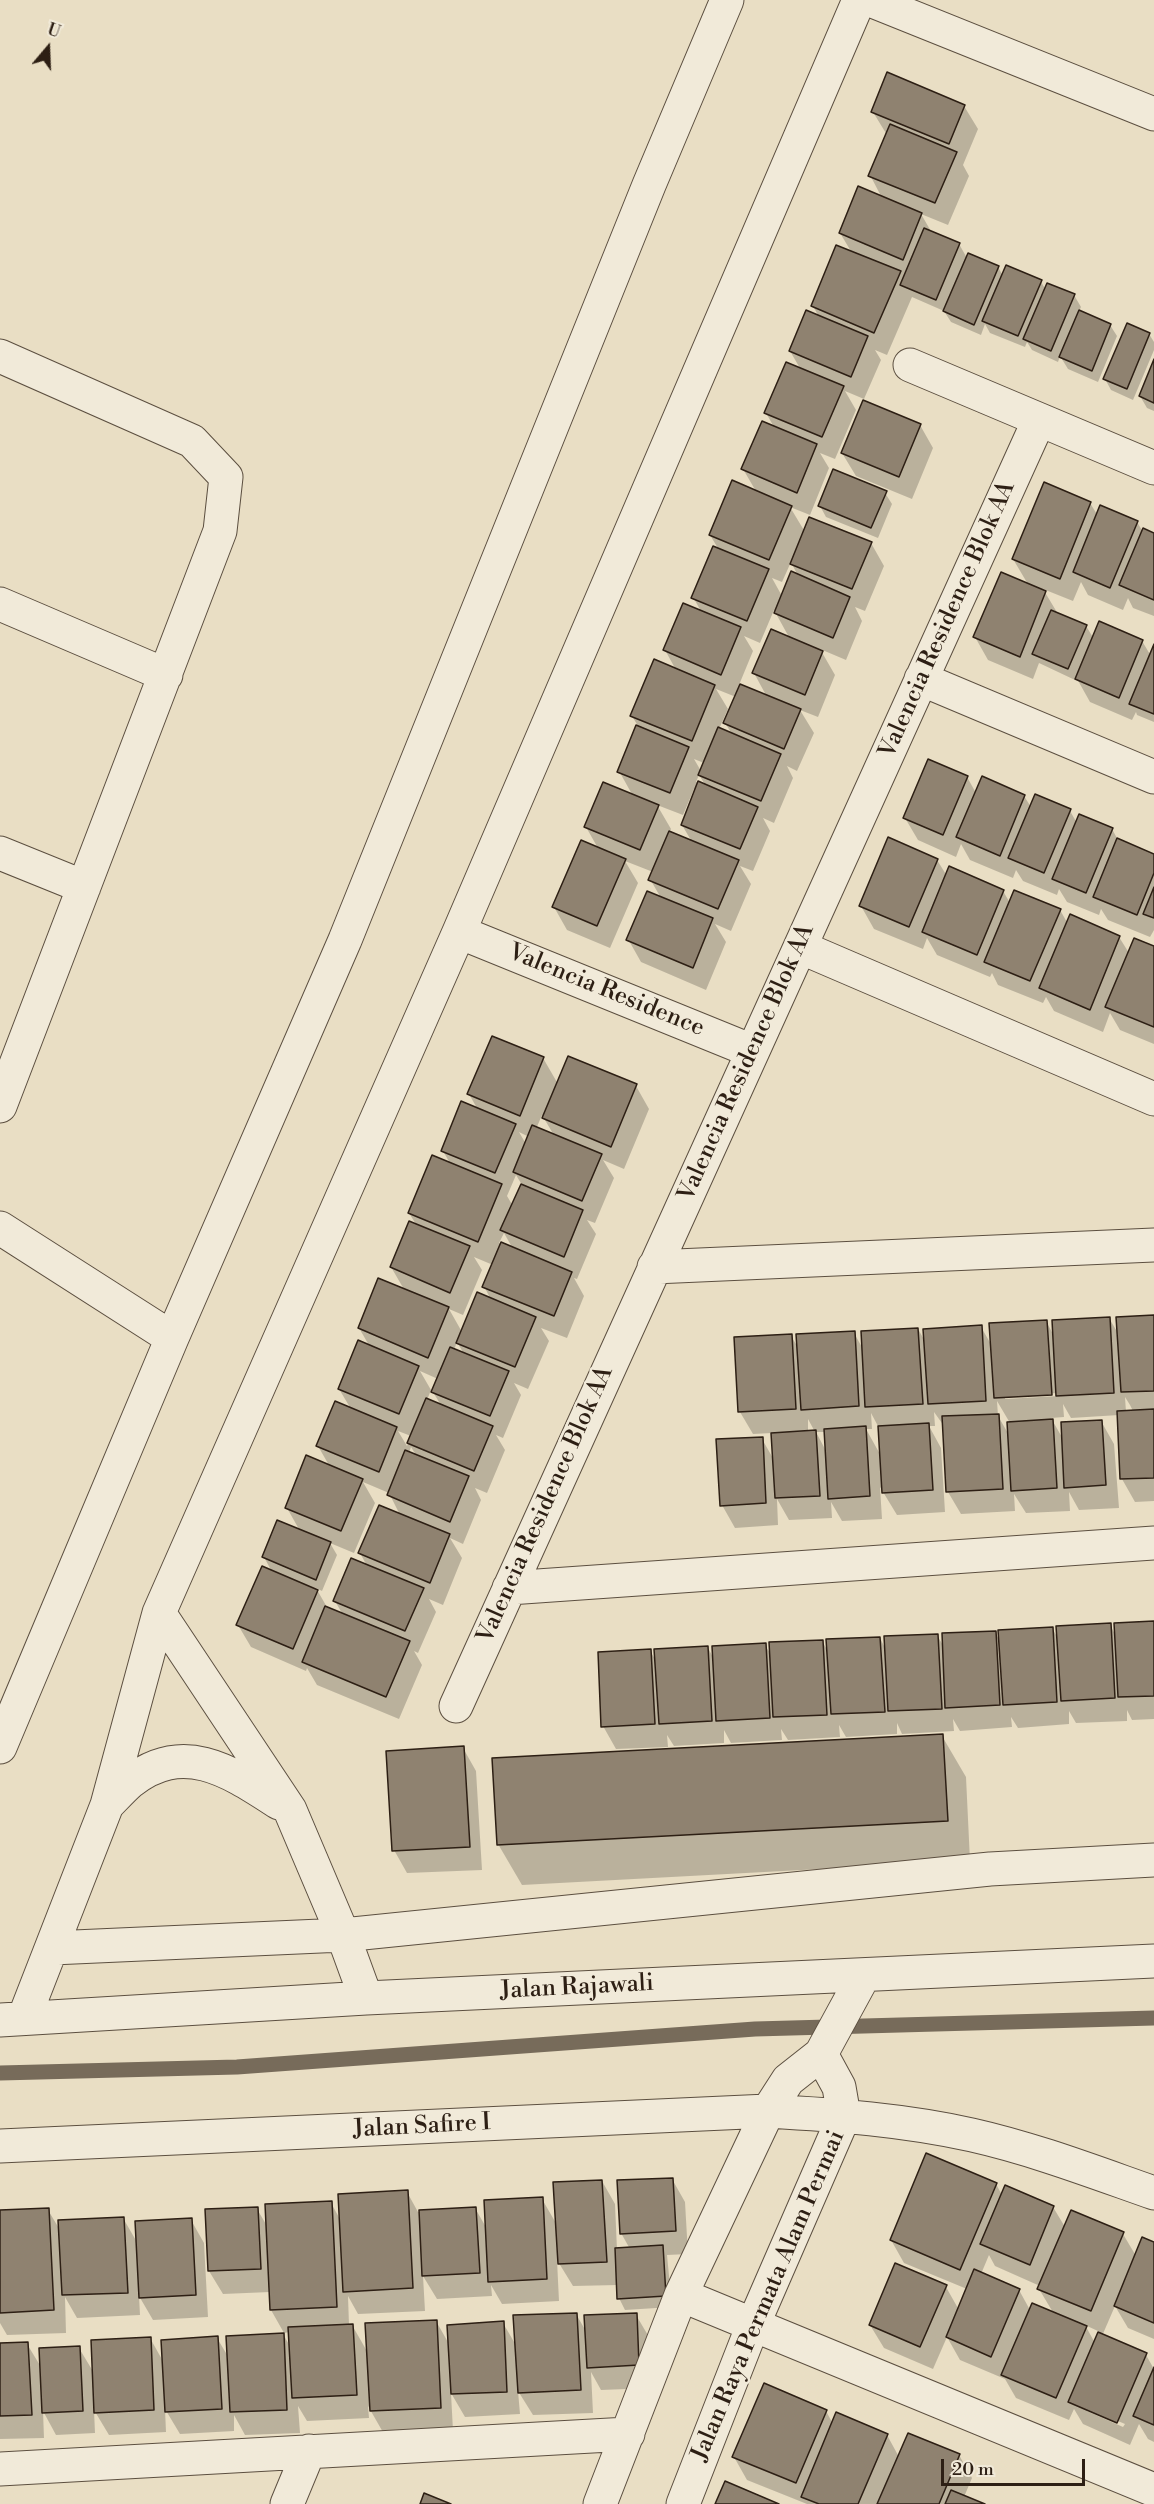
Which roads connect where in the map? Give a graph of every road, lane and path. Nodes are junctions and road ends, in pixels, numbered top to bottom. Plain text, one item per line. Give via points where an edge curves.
1 (727, 0) edge
2 (859, 0) edge
3 (870, 0) edge
4 (1154, 114) edge
5 (0, 356) edge
6 (910, 365) dead end
7 (1039, 420) junction
8 (1154, 468) edge
9 (0, 604) edge
10 (166, 675) junction
11 (921, 679) junction
12 (1154, 777) edge
13 (0, 853) edge
14 (84, 887) junction
15 (459, 932) junction
16 (800, 947) junction
17 (752, 1051) junction
18 (1154, 1099) edge
19 (1, 1100) edge
20 (0, 1228) edge
21 (1154, 1245) edge
22 (654, 1267) junction
23 (172, 1338) junction
24 (1154, 1543) edge
25 (509, 1588) junction
26 (159, 1613) junction
27 (456, 1706) dead end
28 (0, 1747) edge
29 (107, 1805) junction
30 (290, 1810) junction
31 (1154, 1860) edge
32 (343, 1935) junction
33 (52, 1948) junction
34 (1154, 1961) edge
35 (857, 1989) junction
36 (366, 1998) junction
37 (12, 2019) edge
38 (827, 2045) junction
39 (768, 2110) junction
40 (844, 2115) junction
41 (0, 2146) edge
42 (1154, 2193) edge
43 (681, 2295) junction
44 (753, 2325) junction
45 (628, 2434) junction
46 (309, 2451) junction
47 (0, 2469) edge
48 (1154, 2490) edge
49 (287, 2504) edge
50 (600, 2504) edge
51 (683, 2504) edge

1 - 23 street via 345,940
2 - 15 street
3 - 4 street
5 - 10 street via 192,441 226,477 220,531
6 - 7 street
7 - 8 street
7 - 11 street, Valencia Residence Blok AA
9 - 10 street
10 - 14 street
11 - 12 street
11 - 16 street, Valencia Residence Blok AA
13 - 14 street
14 - 19 street
15 - 17 street, Valencia Residence
15 - 26 street
16 - 17 street, Valencia Residence Blok AA
16 - 18 street
17 - 22 street, Valencia Residence Blok AA
20 - 23 street
21 - 22 street
22 - 25 street, Valencia Residence Blok AA
23 - 28 street
24 - 25 street
25 - 27 street, Valencia Residence Blok AA
26 - 29 street
26 - 30 street
29 - 30 street via 143,1774 190,1762 216,1766 236,1775
29 - 33 street
30 - 32 street
31 - 32 street via 990,1869
32 - 33 street
32 - 36 street
33 - 37 street
34 - 35 street, Jalan Rajawali
35 - 36 street, Jalan Rajawali
35 - 38 street
36 - 37 street, Jalan Rajawali
38 - 39 street via 788,2080
38 - 40 street, Jalan Raya Permata Alam Permai
39 - 40 street, Jalan Safire I
39 - 41 street, Jalan Safire I
39 - 43 street
40 - 42 street, Jalan Safire I via 970,2134 1027,2149
40 - 44 street, Jalan Raya Permata Alam Permai
43 - 44 street
43 - 45 street
44 - 48 street
44 - 51 street, Jalan Raya Permata Alam Permai
45 - 46 street
45 - 50 street
46 - 47 street
46 - 49 street

